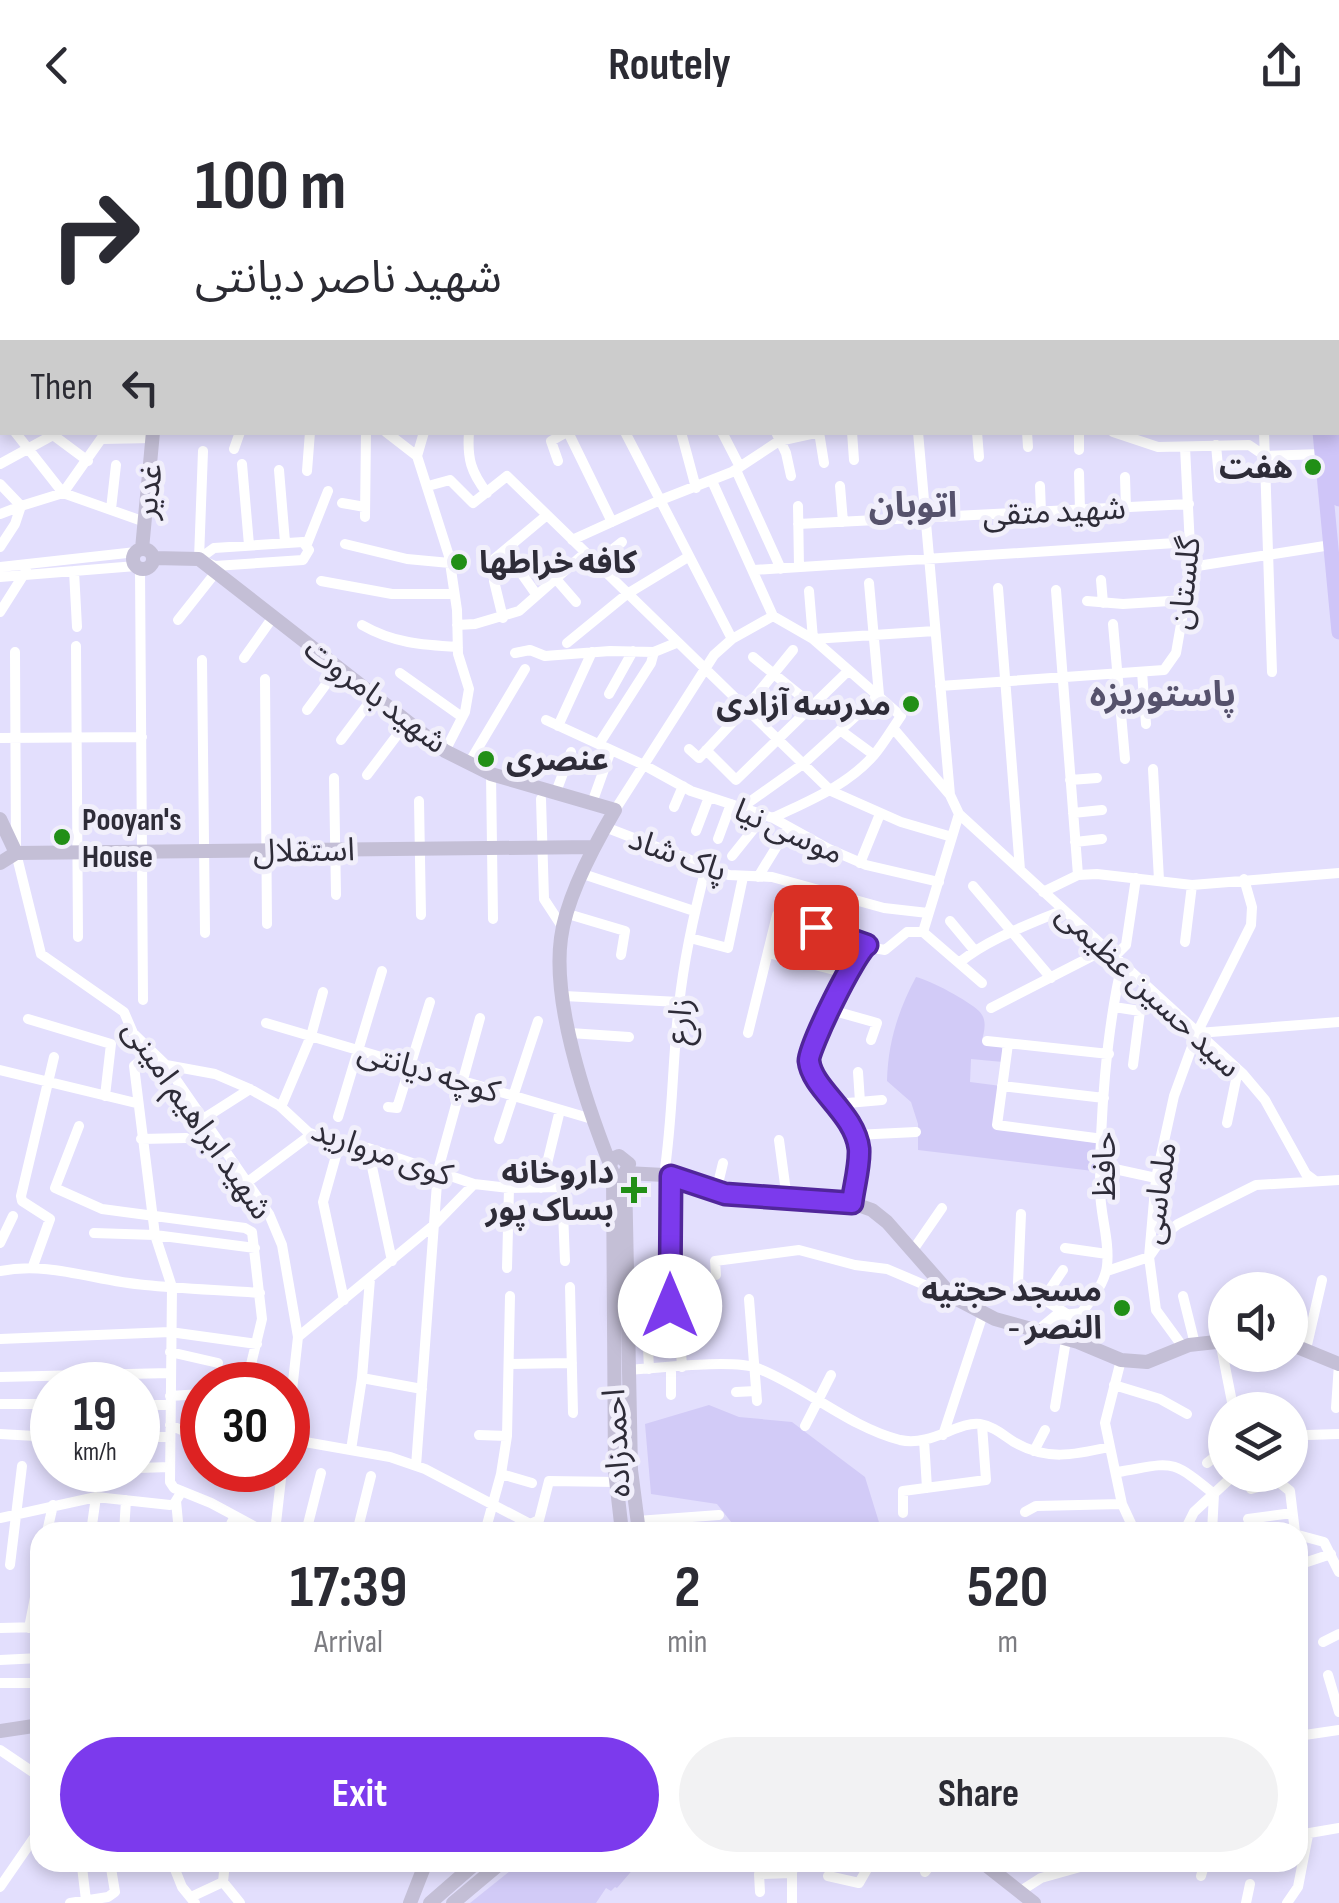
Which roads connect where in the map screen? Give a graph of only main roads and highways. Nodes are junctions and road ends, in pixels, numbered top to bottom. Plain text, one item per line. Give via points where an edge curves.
1 (153, 435) edge
2 (1332, 443) edge
3 (1339, 498) edge
4 (199, 560) joint
5 (1338, 593) edge
6 (1338, 616) edge
7 (1339, 632) edge
8 (0, 819) edge
9 (592, 847) junction
10 (16, 853) junction
11 (0, 862) edge
12 (619, 1167) junction
13 (1208, 1343) edge
14 (1308, 1350) edge
15 (1339, 1364) edge
16 (622, 1427) junction
17 (621, 1522) edge
18 (637, 1522) edge
19 (30, 1726) edge
20 (0, 1731) edge
21 (422, 1872) edge
22 (467, 1872) edge
23 (490, 1872) edge
24 (997, 1872) edge
25 (410, 1903) edge
26 (430, 1903) edge
27 (453, 1903) edge
28 (1034, 1903) edge

1 - 4 main road, غدیر via 141,559
2 - 3 main road
2 - 5 main road via 1331,545
4 - 9 main road, شهید بامروت via 445,750 491,774 615,810
5 - 6 main road
6 - 7 main road
8 - 10 main road
9 - 10 main road, استقلال
9 - 12 main road via 560,952 570,1033 592,1119
10 - 11 main road
12 - 13 main road via 716,1192 852,1203 887,1222 953,1297 983,1314 1121,1360 1147,1362
12 - 16 main road, احمدزاده
12 - 16 main road, احمدزاده via 628,1370
14 - 15 main road
16 - 17 main road, احمدزاده via 616,1482
16 - 18 main road, احمدزاده
19 - 20 main road
21 - 25 main road
22 - 26 main road
23 - 27 main road
24 - 28 main road

